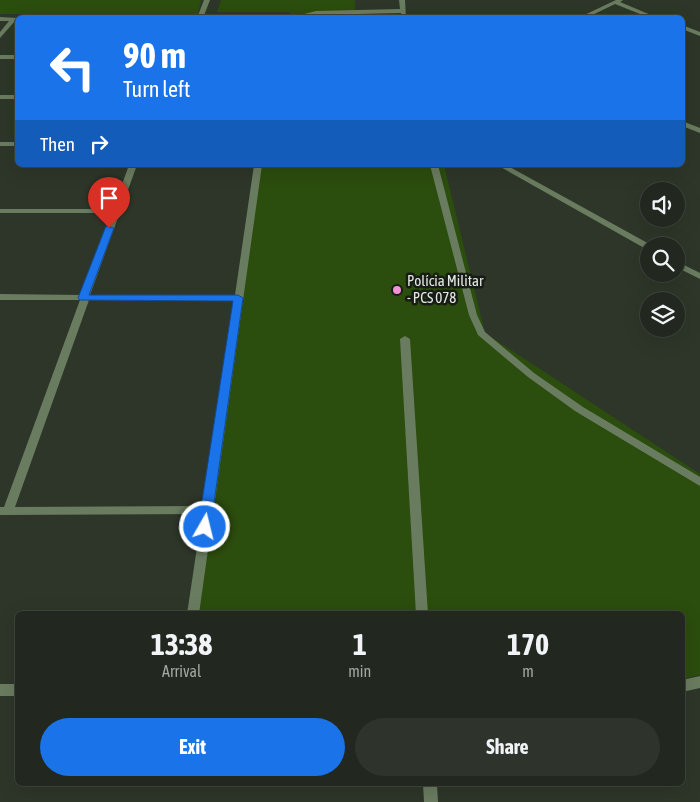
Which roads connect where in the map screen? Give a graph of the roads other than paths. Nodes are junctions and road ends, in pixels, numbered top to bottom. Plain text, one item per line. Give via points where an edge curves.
1 (207, 0) edge
2 (402, 0) edge
3 (617, 1) edge
4 (403, 14) edge
5 (201, 15) edge
6 (306, 15) edge
7 (587, 15) edge
8 (649, 15) edge
9 (0, 19) edge
10 (15, 19) edge
11 (685, 28) edge
12 (700, 34) edge
13 (0, 36) edge
14 (0, 57) edge
15 (15, 57) edge
16 (0, 97) edge
17 (15, 97) edge
18 (685, 124) edge
19 (700, 131) edge
20 (0, 144) edge
21 (15, 144) edge
22 (132, 167) edge
23 (258, 167) edge
24 (435, 167) edge
25 (505, 167) edge
26 (0, 211) edge
27 (116, 211) junction
28 (640, 243) edge
29 (685, 268) edge
30 (700, 276) edge
31 (0, 297) edge
32 (83, 298) junction
33 (238, 298) junction
34 (405, 339) dead end
35 (700, 482) edge
36 (208, 510) junction
37 (4, 511) edge
38 (193, 611) edge
39 (422, 611) edge
40 (700, 682) edge
41 (685, 685) edge
42 (0, 690) edge
43 (15, 690) edge
44 (430, 786) edge
45 (431, 802) edge

1 - 5 street
2 - 4 street
3 - 7 street
3 - 8 street
4 - 6 street
9 - 10 street
10 - 13 street
11 - 12 street
14 - 15 street
16 - 17 street
18 - 19 street
20 - 21 street
22 - 27 street
23 - 33 street
24 - 35 street via 473,315 481,333 531,375 579,409
25 - 28 street
26 - 27 street
27 - 32 street
29 - 30 street
31 - 32 street
32 - 33 street
32 - 37 street
33 - 36 street
34 - 39 street
36 - 37 street
36 - 38 street
40 - 41 street
42 - 43 street
44 - 45 street

